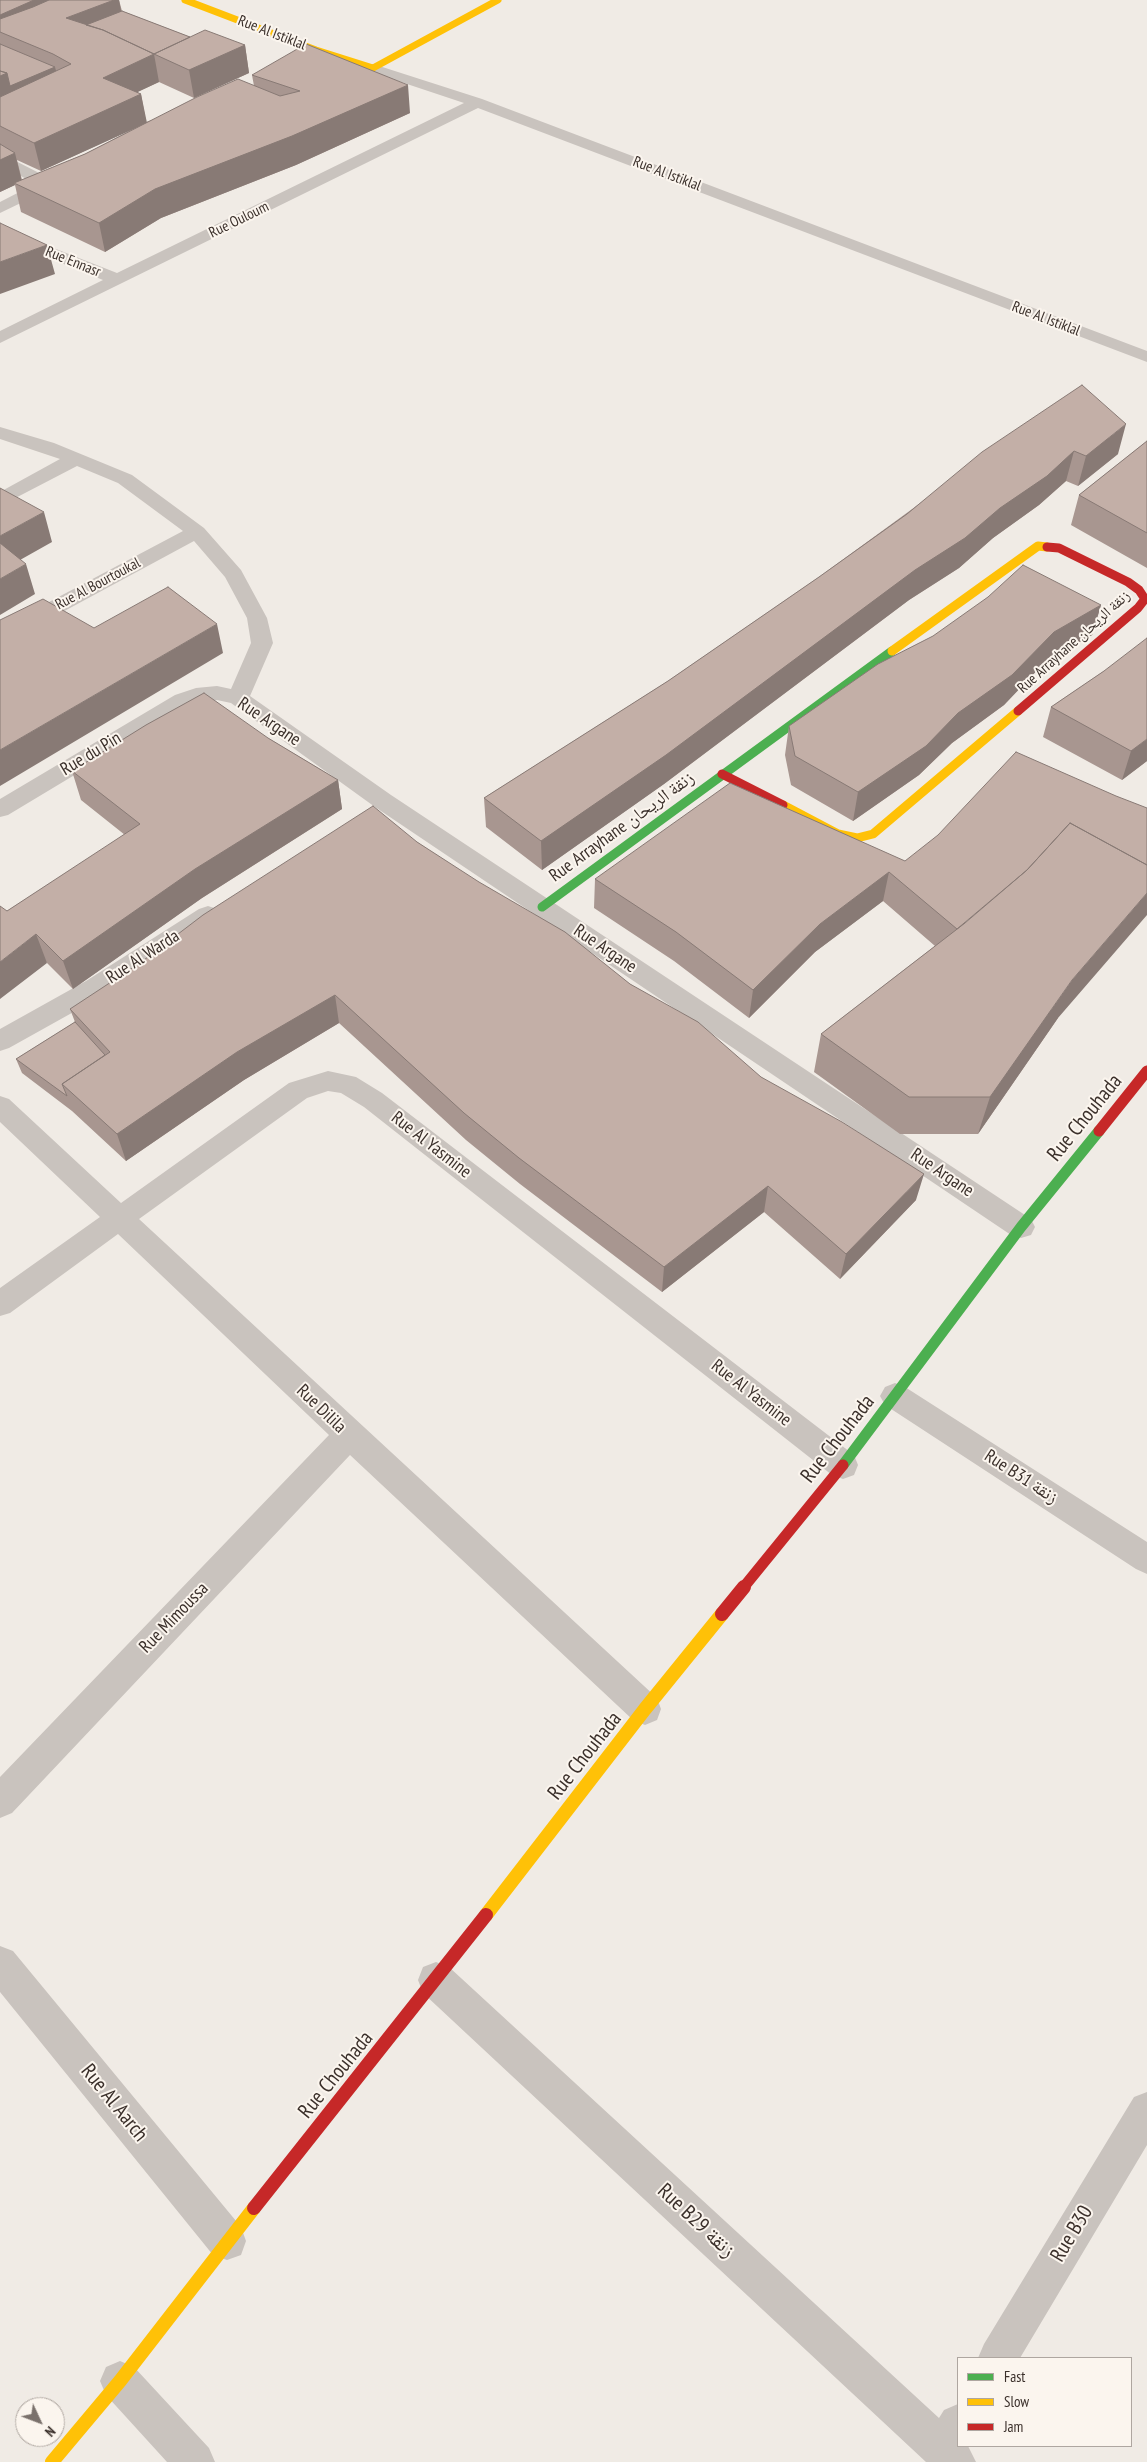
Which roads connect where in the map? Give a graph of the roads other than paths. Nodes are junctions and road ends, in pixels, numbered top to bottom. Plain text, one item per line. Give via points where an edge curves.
1 (185, 0) edge
2 (498, 0) edge
3 (316, 50) junction
4 (298, 59) edge
5 (374, 68) junction
6 (477, 102) junction
7 (0, 158) edge
8 (65, 175) edge
9 (48, 184) junction
10 (0, 208) edge
11 (0, 232) edge
12 (118, 280) junction
13 (0, 338) edge
14 (1147, 357) edge
15 (0, 433) edge
16 (75, 459) junction
17 (0, 500) edge
18 (197, 532) junction
19 (0, 637) edge
20 (238, 698) junction
21 (183, 700) joint
22 (722, 774) junction
23 (0, 809) edge
24 (227, 903) edge
25 (542, 907) junction
26 (0, 1041) edge
27 (1147, 1072) edge
28 (0, 1106) edge
29 (121, 1219) junction
30 (1021, 1227) junction
31 (0, 1304) edge
32 (895, 1396) junction
33 (349, 1435) junction
34 (843, 1464) junction
35 (1147, 1559) edge
36 (645, 1709) junction
37 (0, 1801) edge
38 (0, 1964) edge
39 (436, 1980) junction
40 (1147, 2110) edge
41 (227, 2241) junction
42 (999, 2357) edge
43 (120, 2381) junction
44 (952, 2445) edge
45 (52, 2462) edge
46 (195, 2462) edge

1 - 3 street, Rue Al Istiklal
2 - 5 street
3 - 4 street
3 - 5 street, Rue Al Istiklal
5 - 6 street, Rue Al Istiklal
6 - 12 street, Rue Ouloum
6 - 14 street, Rue Al Istiklal
7 - 9 street
8 - 9 street
9 - 10 street
11 - 12 street, Rue Ennasr
12 - 13 street, Rue Ouloum
15 - 16 street
16 - 17 street
16 - 18 street via 125,479
18 - 19 street, Rue Al Bourtoukal
18 - 20 street via 234,574 257,618 262,643
20 - 21 street, Rue Argane via 217,693
20 - 25 street, Rue Argane via 375,807
21 - 23 street, Rue du Pin
22 - 22 street, Rue Arrayhane زنقة الريحان via 1038,546 1060,548 1128,582 1145,599 873,834 857,838 838,834
22 - 25 street, Rue Arrayhane زنقة الريحان
24 - 26 street, Rue Al Warda via 95,988
25 - 30 street, Rue Argane
27 - 30 street, Rue Chouhada
28 - 29 street, Rue Dilila
29 - 31 street, Rue Al Yasmine
29 - 33 street, Rue Dilila
29 - 34 street, Rue Al Yasmine via 298,1090 328,1082 347,1084 381,1106
30 - 32 street, Rue Chouhada
32 - 34 street, Rue Chouhada
32 - 35 street, Rue B31 زنقة
33 - 36 street, Rue Dilila
33 - 37 street, Rue Mimoussa
34 - 36 street, Rue Chouhada
36 - 39 street, Rue Chouhada
38 - 41 street, Rue Al Aarch
39 - 41 street, Rue Chouhada
39 - 44 street, Rue B29 زنقة
40 - 42 street, Rue B30
41 - 43 street, Rue Chouhada
43 - 45 street, Rue Chouhada
43 - 46 street

